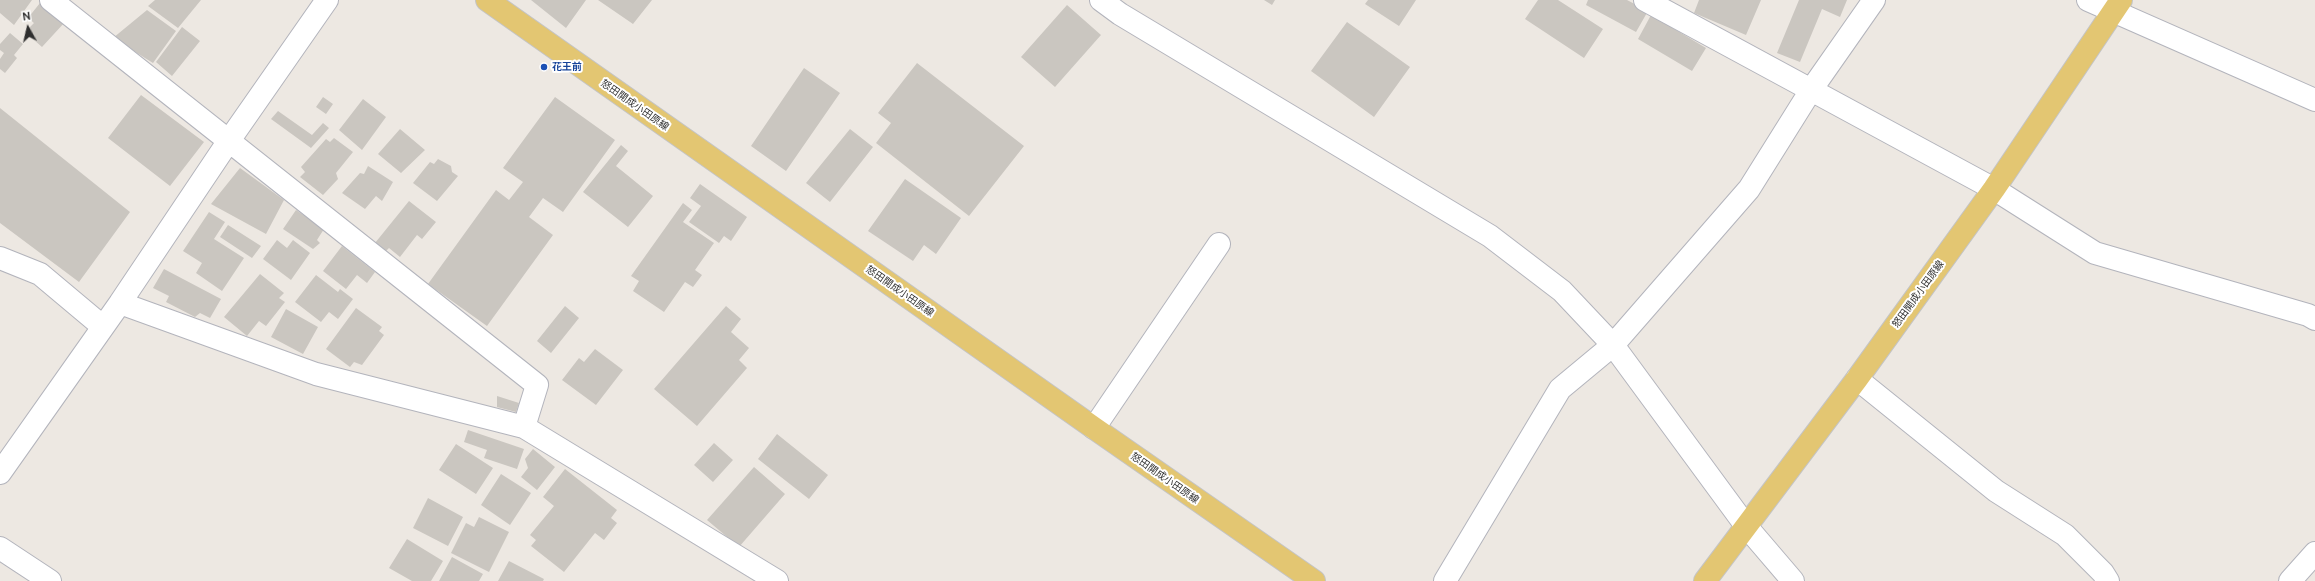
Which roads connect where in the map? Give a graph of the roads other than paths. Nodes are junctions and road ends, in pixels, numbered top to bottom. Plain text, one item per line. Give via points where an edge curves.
1 (51, 0) edge
2 (327, 0) edge
3 (487, 0) edge
4 (1101, 0) edge
5 (1645, 0) edge
6 (1874, 0) edge
7 (2088, 0) edge
8 (2117, 5) edge
9 (1812, 90) junction
10 (2315, 100) edge
11 (228, 142) junction
12 (1994, 189) junction
13 (1219, 244) dead end
14 (0, 258) edge
15 (120, 303) junction
16 (2315, 320) edge
17 (102, 326) junction
18 (1613, 345) junction
19 (1856, 379) junction
20 (524, 427) junction
21 (1094, 428) junction
22 (0, 474) edge
23 (1746, 526) junction
24 (0, 548) edge
25 (2315, 553) edge
26 (50, 581) edge
27 (777, 581) edge
28 (1314, 581) edge
29 (1445, 581) edge
30 (1705, 581) edge
31 (1793, 581) edge
32 (2108, 581) edge
33 (2290, 581) edge

1 - 11 street
2 - 11 street
3 - 21 main road, 怒田開成小田原線
4 - 18 street via 1120,14 1490,236 1562,291
5 - 9 street
6 - 9 street
7 - 8 street
8 - 10 street
8 - 12 main road, 怒田開成小田原線
9 - 12 street
9 - 18 street via 1749,189
11 - 15 street
11 - 20 street via 537,385
12 - 16 street via 2095,253 2300,313
12 - 19 main road, 怒田開成小田原線
13 - 21 street
14 - 17 street via 40,274
15 - 17 street
15 - 20 street via 316,374
17 - 22 street
18 - 23 street
18 - 29 street via 1560,389
19 - 23 main road, 怒田開成小田原線
19 - 32 street via 1996,491 2065,535
20 - 27 street
21 - 28 main road, 怒田開成小田原線
23 - 30 main road, 怒田開成小田原線
23 - 31 street
24 - 26 street
25 - 33 street

